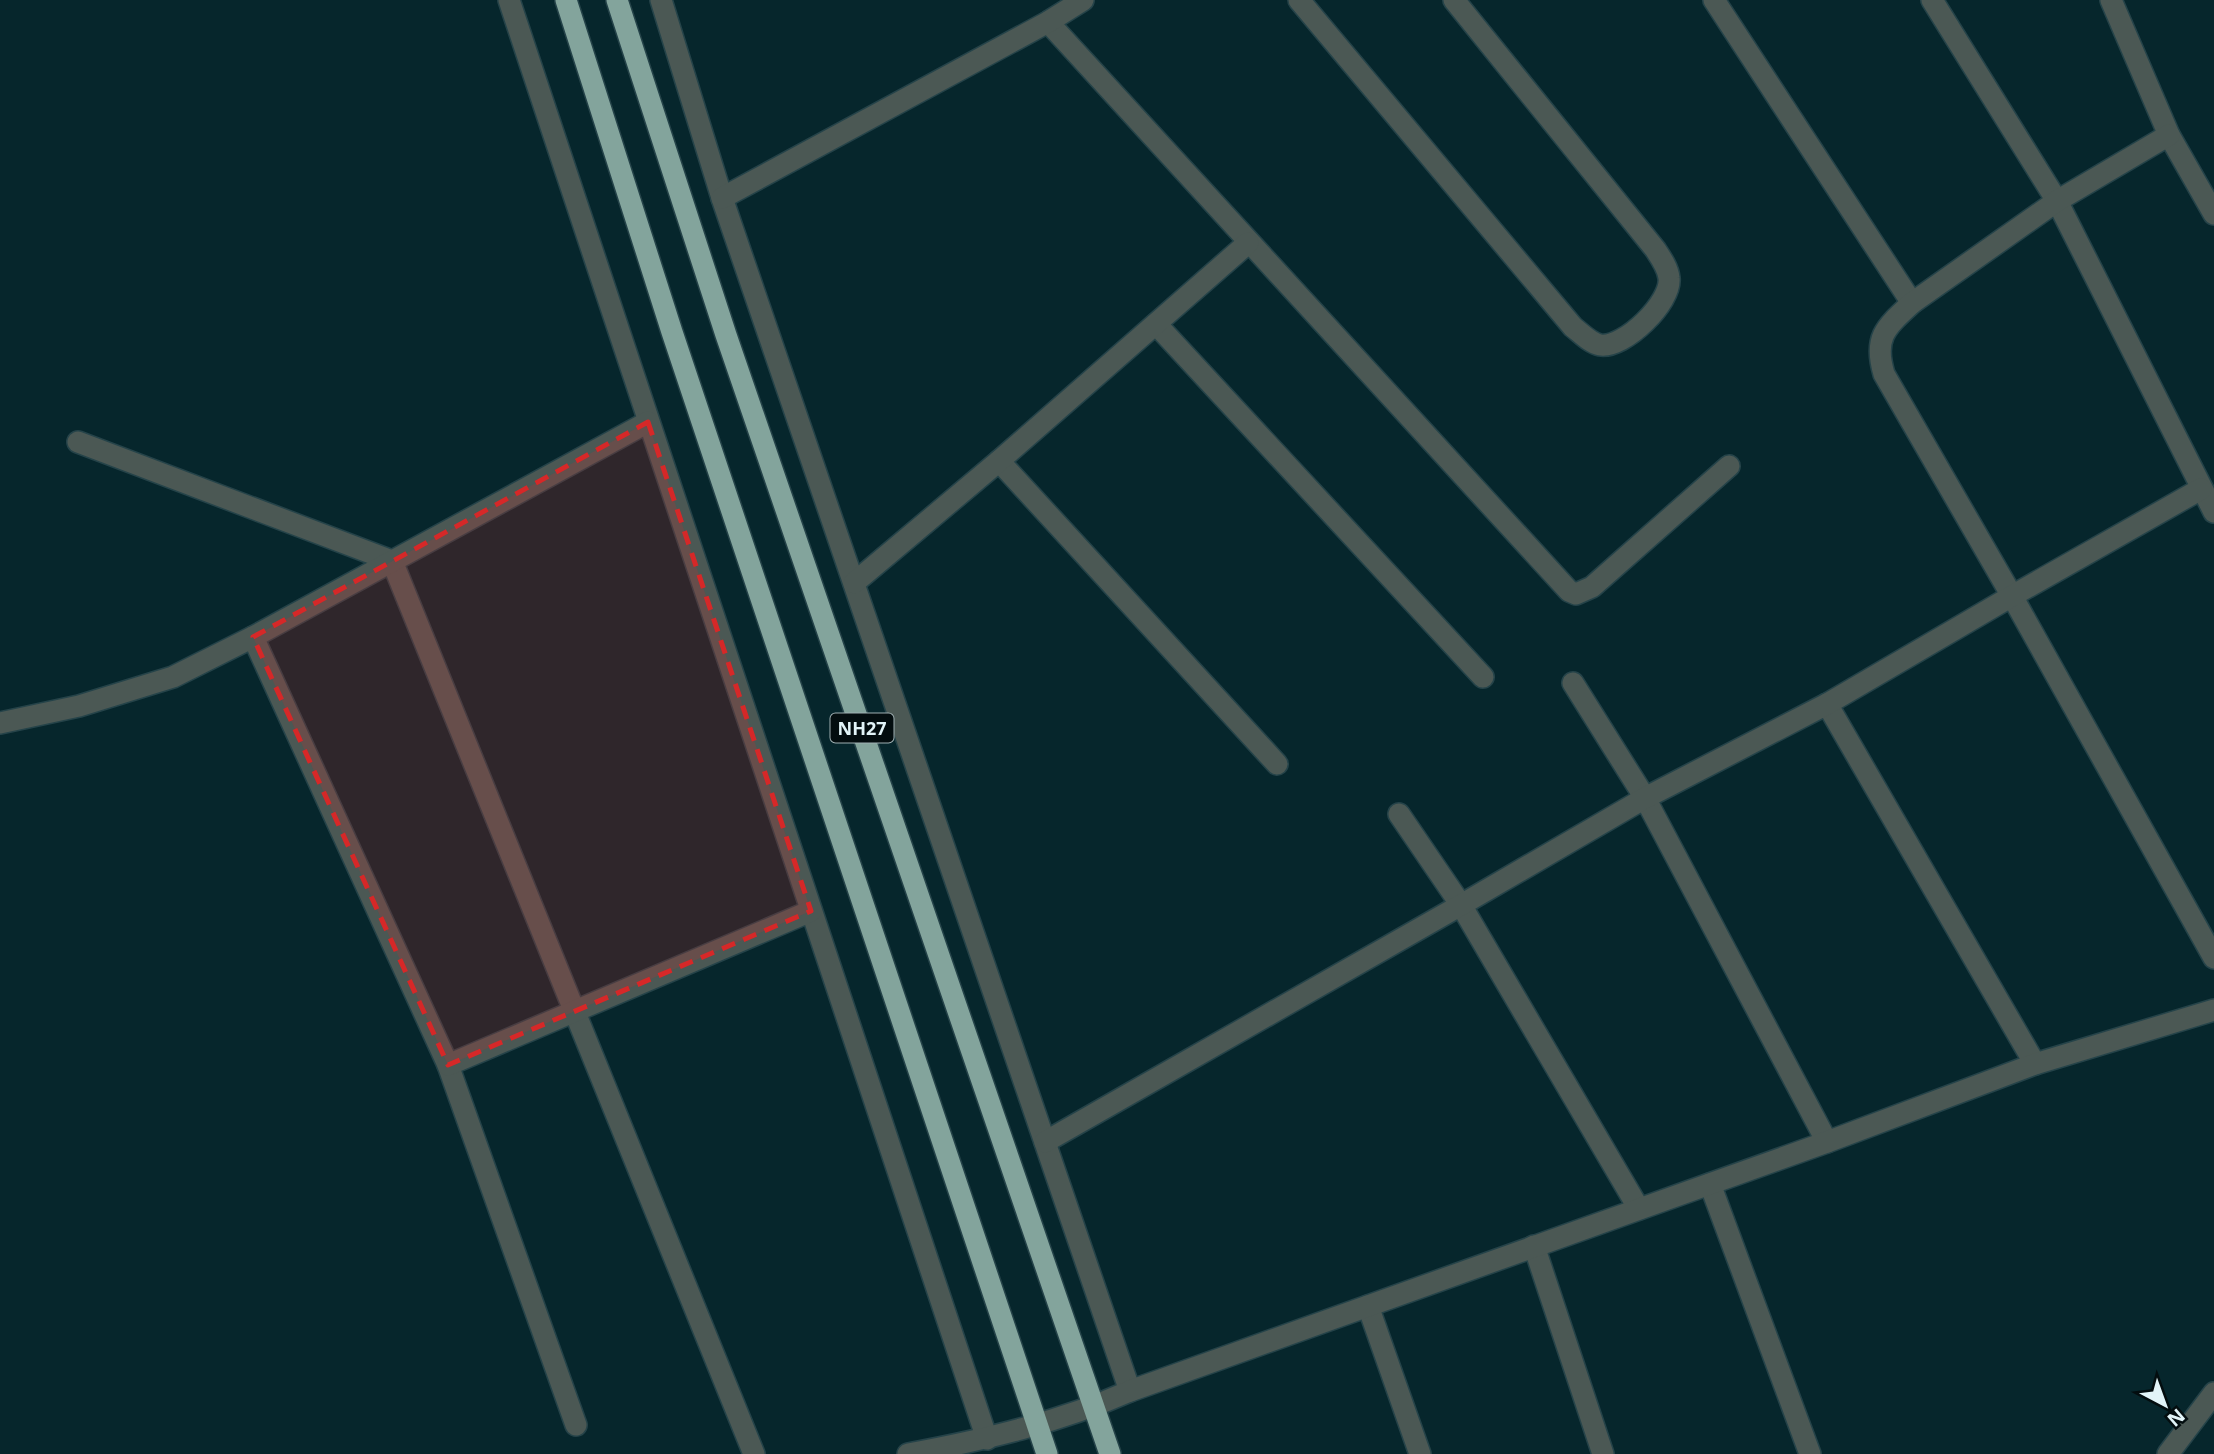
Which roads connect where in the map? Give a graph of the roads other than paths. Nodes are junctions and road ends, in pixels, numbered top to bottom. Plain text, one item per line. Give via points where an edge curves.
1 (509, 0) edge
2 (566, 0) edge
3 (617, 0) edge
4 (661, 0) edge
5 (1083, 0) edge
6 (1299, 0) edge
7 (1454, 0) edge
8 (1714, 0) edge
9 (1932, 0) edge
10 (2111, 0) edge
11 (1048, 22) junction
12 (2169, 135) junction
13 (722, 198) junction
14 (2057, 201) junction
15 (2214, 214) edge
16 (1248, 243) junction
17 (1912, 303) junction
18 (1156, 324) junction
19 (649, 422) junction
20 (78, 442) dead end
21 (999, 461) junction
22 (1729, 466) dead end
23 (2201, 489) junction
24 (2214, 512) edge
25 (392, 561) junction
26 (854, 583) junction
27 (2012, 596) junction
28 (253, 637) junction
29 (1483, 677) dead end
30 (1573, 683) dead end
31 (1827, 704) junction
32 (0, 723) edge
33 (1277, 764) dead end
34 (1645, 798) junction
35 (1399, 814) dead end
36 (1461, 905) junction
37 (811, 911) junction
38 (2214, 958) edge
39 (574, 1010) junction
40 (2214, 1010) edge
41 (2035, 1064) junction
42 (448, 1065) junction
43 (1045, 1142) junction
44 (1827, 1142) junction
45 (1710, 1184) junction
46 (1639, 1209) junction
47 (1534, 1246) junction
48 (1368, 1306) junction
49 (1130, 1391) junction
50 (2214, 1392) edge
51 (1094, 1407) junction
52 (1036, 1423) junction
53 (576, 1425) dead end
54 (988, 1439) junction
55 (754, 1454) edge
56 (908, 1454) edge
57 (1047, 1454) edge
58 (1110, 1454) edge
59 (1420, 1454) edge
60 (1603, 1454) edge
61 (1810, 1454) edge
62 (2168, 1454) edge

1 - 19 street
2 - 52 highway, NH27
3 - 51 highway, NH27 via 726,335
4 - 13 street
5 - 11 street
6 - 7 street via 1573,327 1600,345 1626,338 1666,296 1667,268
8 - 17 street
9 - 14 street
10 - 12 street
11 - 13 street
11 - 16 street
12 - 14 street
12 - 15 street
13 - 26 street
14 - 17 street
14 - 23 street
16 - 18 street
16 - 22 street via 1569,591 1576,594 1592,587
17 - 27 street via 1881,339 1884,374
18 - 21 street
18 - 29 street
19 - 25 street
19 - 37 street
20 - 25 street
21 - 26 street
21 - 33 street
23 - 24 street
23 - 27 street
25 - 28 street
25 - 39 street
26 - 43 street
27 - 31 street
27 - 38 street
28 - 32 street via 173,677 79,706
28 - 42 street
30 - 34 street
31 - 34 street
31 - 41 street
34 - 36 street
34 - 44 street
35 - 36 street
36 - 43 street
36 - 46 street
37 - 39 street
37 - 54 street
39 - 42 street
39 - 55 street
40 - 41 street
41 - 44 street
42 - 53 street
43 - 49 street
44 - 45 street
45 - 46 street
45 - 61 street
46 - 47 street
47 - 48 street
47 - 60 street
48 - 49 street
48 - 59 street
49 - 51 street
50 - 62 street
51 - 52 street
51 - 58 highway, NH27
52 - 54 street
52 - 57 highway, NH27
54 - 56 street

